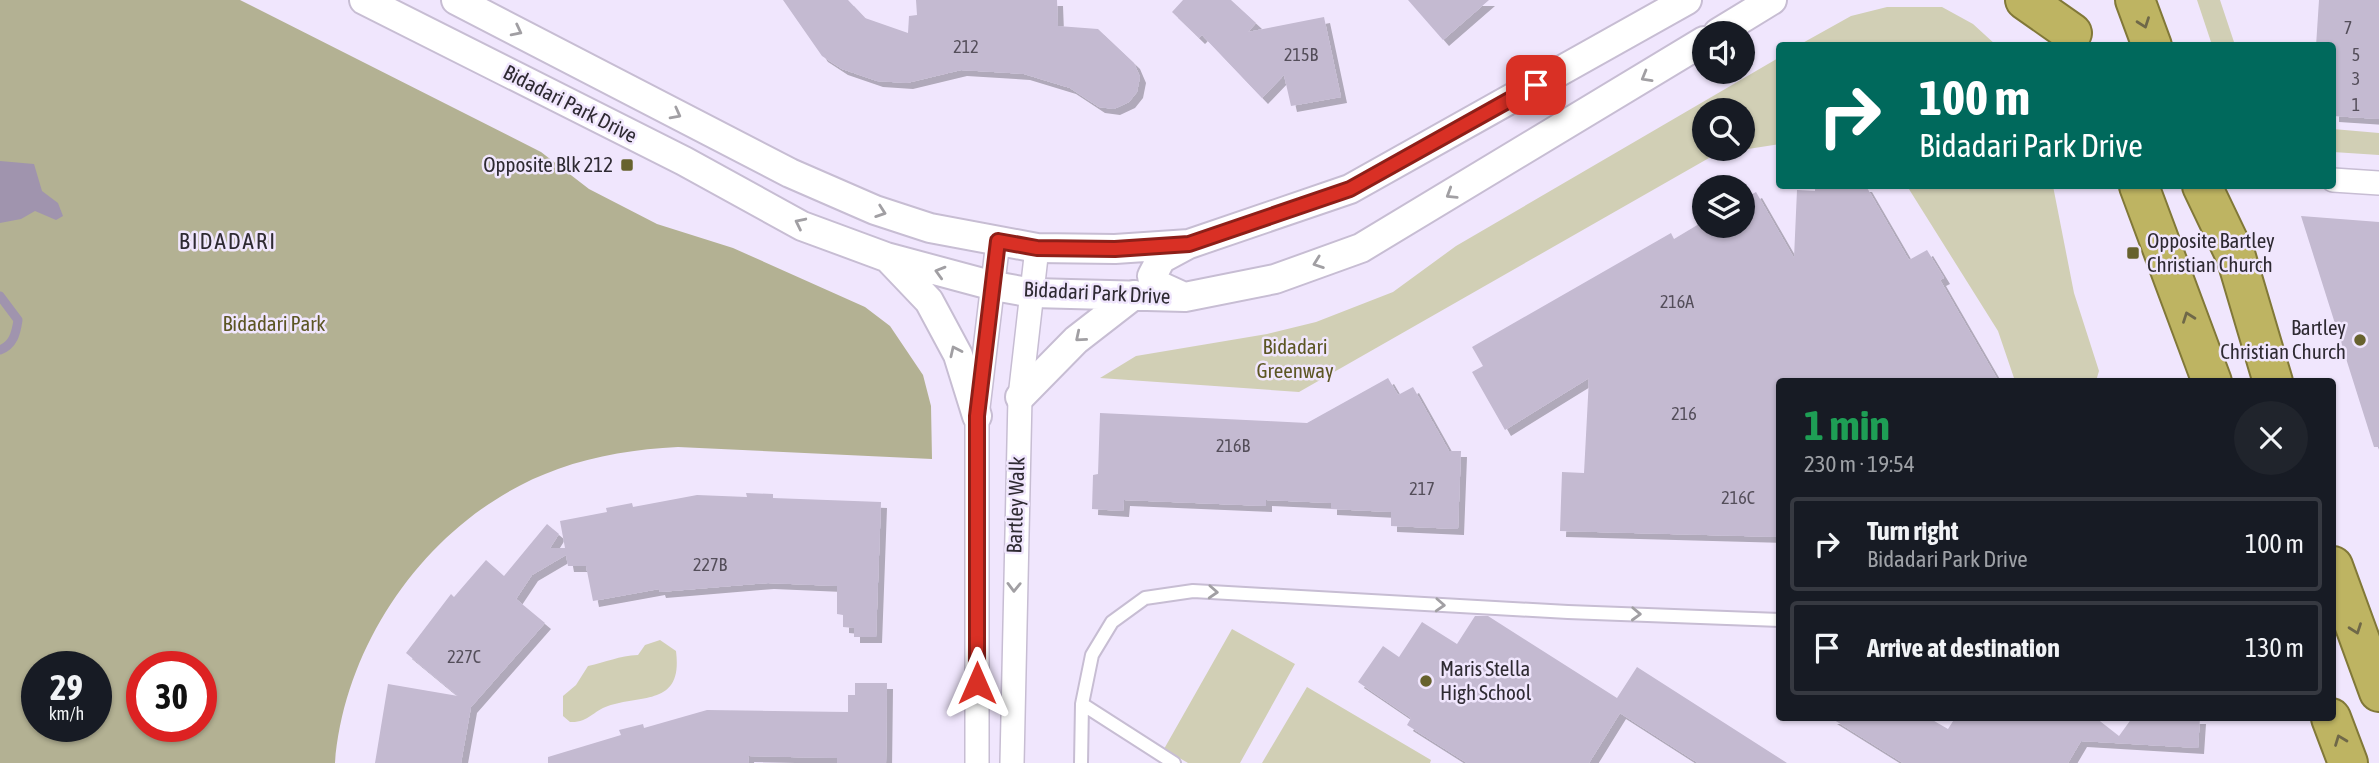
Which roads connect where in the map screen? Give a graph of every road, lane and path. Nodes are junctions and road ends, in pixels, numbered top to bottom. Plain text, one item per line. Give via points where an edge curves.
1 (363, 0) edge
2 (400, 0) edge
3 (456, 0) edge
4 (1687, 0) edge
5 (1772, 0) edge
6 (2025, 0) edge
7 (2135, 0) edge
8 (1738, 21) edge
9 (2070, 26) edge
10 (440, 37) junction
11 (2151, 42) edge
12 (1692, 48) edge
13 (2336, 180) edge
14 (2379, 183) edge
15 (2140, 189) edge
16 (2203, 189) edge
17 (998, 241) junction
18 (1189, 244) junction
19 (1037, 248) junction
20 (886, 257) junction
21 (994, 286) junction
22 (1033, 293) junction
23 (1134, 295) junction
24 (1185, 297) junction
25 (2211, 378) edge
26 (2272, 378) edge
27 (1020, 397) junction
28 (977, 416) junction
29 (2336, 574) edge
30 (1776, 620) edge
31 (2379, 692) edge
32 (1082, 704) junction
33 (2332, 721) edge
34 (976, 763) edge
35 (1012, 763) edge
36 (1081, 763) edge
37 (1174, 763) edge
38 (2348, 763) edge

1 - 10 street, Bidadari Park Drive
2 - 10 street
3 -> 17 street, Bidadari Park Drive via 790,173 886,214
4 - 18 street, Bidadari Park Drive via 1350,189
5 - 8 street
6 - 9 highway
7 -> 11 highway
20 -> 10 street, Bidadari Park Drive via 802,226
12 -> 24 street, Bidadari Park Drive via 1361,248 1275,279
13 - 14 street
25 -> 15 highway
16 - 26 highway via 2236,257
17 - 19 street, Bidadari Park Drive
17 - 21 street, Bartley Walk
18 - 19 street, Bidadari Park Drive
18 - 24 street via 1161,259 1152,276 1160,286
19 - 22 street, Bartley Walk
21 -> 20 street, Bidadari Park Drive
28 -> 20 street via 958,355 929,301
21 - 22 street, Bidadari Park Drive
21 - 28 street, Bartley Walk
22 - 23 street, Bidadari Park Drive
22 - 27 street, Bartley Walk
23 - 24 street, Bidadari Park Drive
23 -> 27 street via 1076,340
27 -> 35 street, Bartley Walk
28 - 34 street, Bartley Walk
29 -> 31 highway
32 -> 30 lane via 1093,655 1112,622 1145,598 1193,590
32 - 36 lane
32 - 37 lane
38 -> 33 highway

